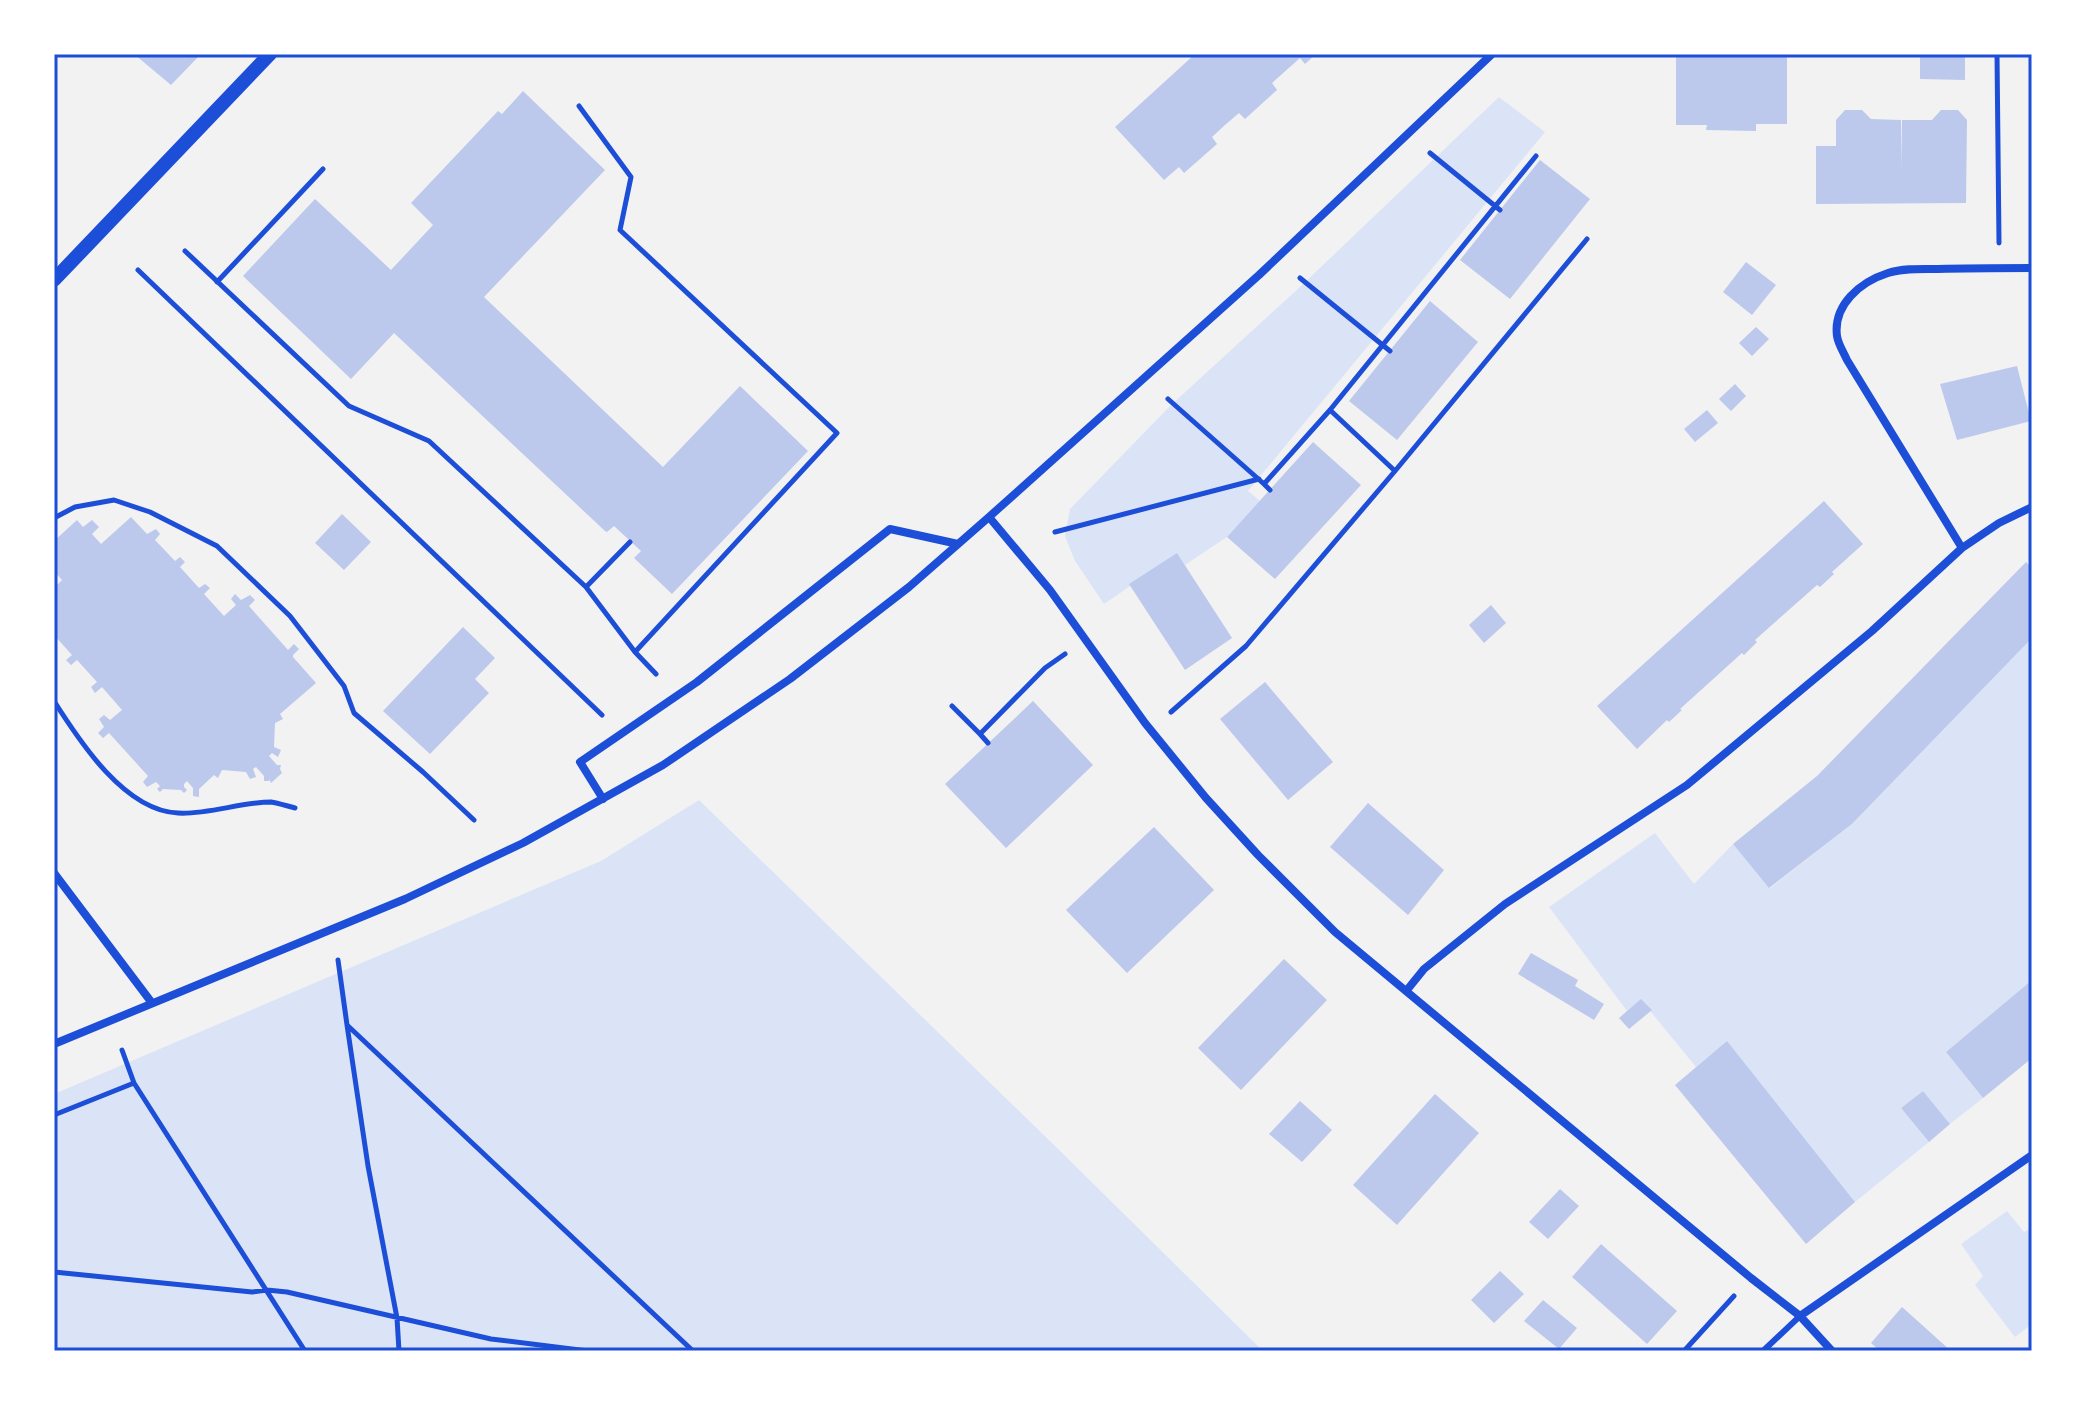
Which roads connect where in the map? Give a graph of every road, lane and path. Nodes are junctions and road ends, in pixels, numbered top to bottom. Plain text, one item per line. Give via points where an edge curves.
1 (270, 54) edge
2 (1492, 54) edge
3 (1997, 54) edge
4 (579, 106) dead end
5 (1430, 153) dead end
6 (1536, 156) dead end
7 (323, 169) dead end
8 (1498, 208) junction
9 (1587, 239) dead end
10 (185, 251) dead end
11 (1999, 268) junction
12 (2032, 268) edge
13 (138, 270) dead end
14 (1300, 278) dead end
15 (54, 280) edge
16 (216, 282) junction
17 (1383, 345) junction
18 (1390, 351) dead end
19 (1168, 399) dead end
20 (1330, 410) junction
21 (1395, 471) junction
22 (1261, 482) junction
23 (1270, 490) dead end
24 (2032, 507) edge
25 (989, 517) junction
26 (54, 518) edge
27 (1055, 532) dead end
28 (630, 542) dead end
29 (958, 544) junction
30 (1962, 548) junction
31 (586, 587) junction
32 (635, 652) junction
33 (1066, 654) dead end
34 (656, 674) dead end
35 (54, 701) edge
36 (952, 706) dead end
37 (1170, 712) dead end
38 (625, 732) junction
39 (980, 734) junction
40 (988, 743) dead end
41 (603, 799) junction
42 (295, 808) dead end
43 (474, 820) dead end
44 (54, 873) edge
45 (338, 960) dead end
46 (1407, 990) junction
47 (152, 1003) junction
48 (347, 1025) junction
49 (54, 1044) edge
50 (122, 1050) dead end
51 (134, 1083) junction
52 (54, 1115) edge
53 (2032, 1155) edge
54 (54, 1272) edge
55 (267, 1290) junction
56 (1735, 1296) dead end
57 (1800, 1316) junction
58 (397, 1318) junction
59 (305, 1351) edge
60 (399, 1351) edge
61 (588, 1351) edge
62 (693, 1351) edge
63 (1684, 1351) edge
64 (1763, 1351) edge
65 (1832, 1351) edge

1 - 15 street
2 - 25 street via 1259,275
3 - 11 path
4 - 32 path via 631,177 620,230 837,433
5 - 8 path
6 - 8 path
7 - 16 path
8 - 17 path
9 - 21 path
10 - 16 path
11 - 12 street
11 - 30 street via 1890,272 1854,293 1838,317 1837,338 1847,360
13 - 38 path via 602,716
14 - 17 path
16 - 31 path via 349,406 429,441
17 - 18 path
17 - 20 path
19 - 22 path
20 - 21 path
20 - 22 path
21 - 37 path via 1246,646
22 - 23 path
22 - 27 path
24 - 30 street
25 - 29 street
25 - 46 street via 1206,798 1335,932
26 - 43 path via 75,507 114,500 217,546 290,616 344,686 354,713
28 - 31 path
29 - 38 street via 890,529 697,682
29 - 41 street via 790,679
30 - 46 street via 1872,631 1687,785 1514,898 1424,969
31 - 32 path
32 - 34 path
33 - 39 path via 1045,668
35 - 42 path via 108,775 148,807 178,813 272,802
36 - 39 path
38 - 41 street via 580,762
39 - 40 path
41 - 47 street via 405,899
44 - 47 street
45 - 48 path
46 - 57 street
47 - 49 street
48 - 58 path
48 - 62 path
50 - 51 path
51 - 52 path
51 - 55 path
53 - 57 street
54 - 55 path
55 - 58 path
55 - 59 path
56 - 63 path
57 - 64 lane
57 - 65 street
58 - 60 path
58 - 61 path via 491,1339

